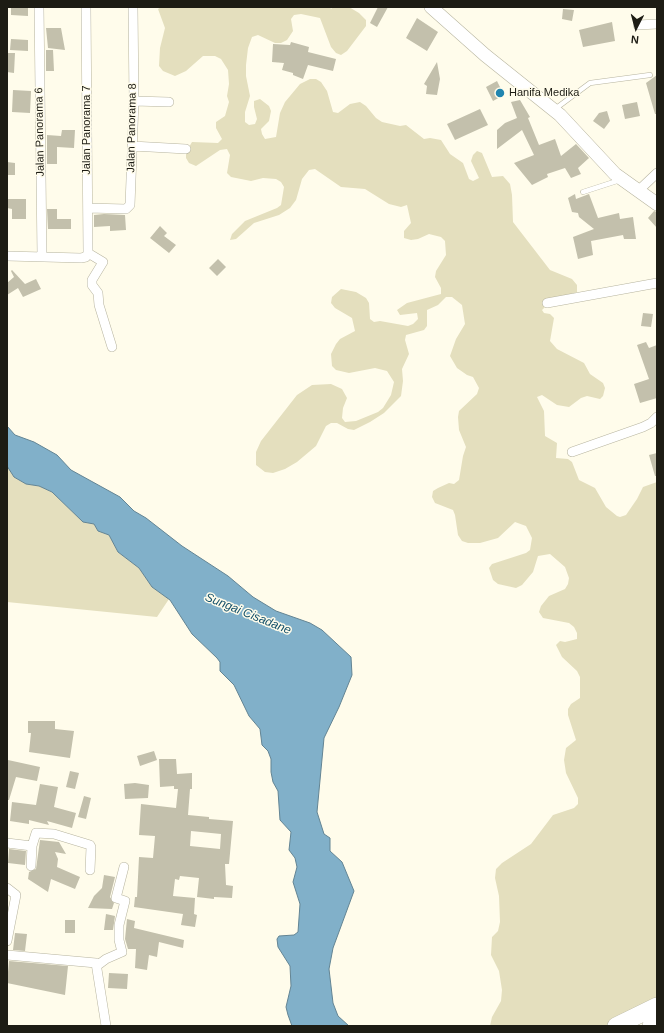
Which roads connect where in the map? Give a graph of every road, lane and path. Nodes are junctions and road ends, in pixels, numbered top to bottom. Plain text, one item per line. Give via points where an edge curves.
1 (39, 7) edge
2 (86, 7) edge
3 (133, 7) edge
4 (431, 7) edge
5 (657, 24) edge
6 (638, 25) dead end
7 (650, 75) dead end
8 (134, 101) junction
9 (169, 102) dead end
10 (553, 110) junction
11 (132, 146) junction
12 (186, 149) dead end
13 (657, 173) edge
14 (622, 179) junction
15 (638, 191) junction
16 (583, 192) dead end
17 (657, 204) edge
18 (88, 208) junction
19 (88, 253) junction
20 (7, 256) edge
21 (42, 257) junction
22 (657, 283) edge
23 (548, 303) dead end
24 (112, 347) dead end
25 (657, 417) edge
26 (572, 452) dead end
27 (7, 843) edge
28 (32, 846) junction
29 (31, 866) dead end
30 (124, 867) dead end
31 (90, 870) dead end
32 (7, 888) edge
33 (7, 941) edge
34 (7, 955) edge
35 (98, 965) junction
36 (657, 1006) edge
37 (657, 1023) edge
38 (106, 1026) edge
39 (616, 1026) edge
40 (651, 1026) edge

1 - 21 street, Jalan Panorama 6
2 - 18 street, Jalan Panorama 7
3 - 8 street, Jalan Panorama 8
4 - 10 street
5 - 6 street
7 - 10 lane via 590,84
8 - 9 street
8 - 11 street, Jalan Panorama 8
10 - 14 street via 606,166
11 - 12 street
11 - 18 street, Jalan Panorama 8 via 129,208
13 - 15 street
14 - 15 street
14 - 16 lane
15 - 17 street
18 - 19 street, Jalan Panorama 7
19 - 21 street via 81,258
19 - 24 street via 103,262 92,285 98,293 99,305
20 - 21 street
22 - 23 street
25 - 26 street via 643,427
27 - 28 street
28 - 29 street
28 - 31 street via 36,833 54,834 90,844
30 - 35 street via 116,898 125,902 119,925 122,952
32 - 33 street via 16,895
34 - 35 street via 94,962
35 - 38 street
36 - 39 highway
37 - 40 highway

